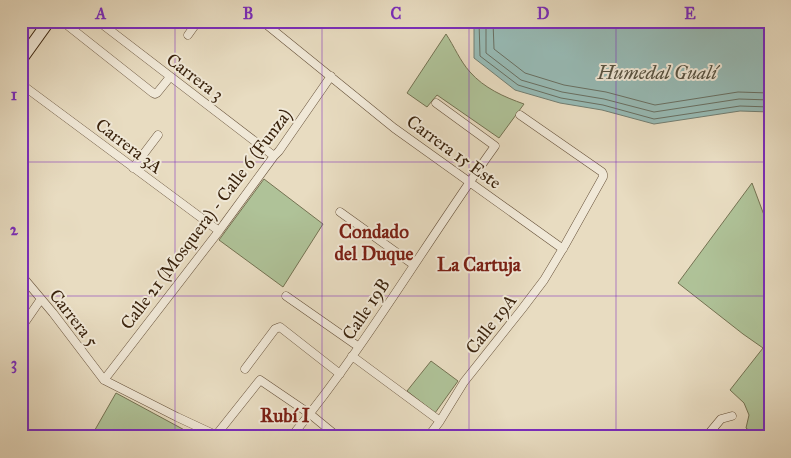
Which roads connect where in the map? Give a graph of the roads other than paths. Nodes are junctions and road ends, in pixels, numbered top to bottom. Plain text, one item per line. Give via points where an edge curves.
1 (49, 21) edge
2 (62, 21) edge
3 (98, 21) edge
4 (198, 21) edge
5 (262, 21) edge
6 (188, 35) dead end
7 (23, 55) edge
8 (331, 76) junction
9 (170, 77) junction
10 (21, 84) edge
11 (436, 103) dead end
12 (520, 115) dead end
13 (158, 135) dead end
14 (274, 156) junction
15 (133, 168) junction
16 (470, 182) junction
17 (340, 212) dead end
18 (220, 232) junction
19 (563, 249) junction
20 (414, 265) junction
21 (21, 275) edge
22 (286, 296) dead end
23 (41, 299) junction
24 (21, 328) edge
25 (359, 346) junction
26 (352, 356) junction
27 (246, 369) dead end
28 (340, 374) junction
29 (104, 380) junction
30 (310, 414) junction
31 (732, 416) dead end
32 (440, 421) junction
33 (203, 430) junction
34 (218, 436) edge
35 (198, 437) edge
36 (292, 437) edge
37 (338, 437) edge
38 (428, 437) edge
39 (706, 437) edge

1 - 7 main road
2 - 9 street via 155,94
3 - 9 street, Carrera 3
4 - 6 street
5 - 8 street, Carrera 15 Este
8 - 14 street, Calle 21 (Mosquera) - Calle 6 (Funza)
8 - 16 street, Carrera 15 Este via 394,128
9 - 14 street, Carrera 3
10 - 15 street, Carrera 3A
11 - 16 street, Calle 19B via 495,146
12 - 19 street, Calle 19A via 603,174
13 - 15 street
14 - 18 street, Calle 21 (Mosquera) - Calle 6 (Funza)
15 - 18 street, Carrera 3A
16 - 19 street, Carrera 15 Este
16 - 20 street, Calle 19B
17 - 20 street
18 - 29 street, Calle 21 (Mosquera) - Calle 6 (Funza)
19 - 32 street, Calle 19A via 544,280 464,382
20 - 25 street, Calle 19B
21 - 23 street, Carrera 5
22 - 25 street
23 - 24 street
23 - 29 street, Carrera 5
25 - 26 street, Calle 19B
26 - 28 street, Calle 19B
26 - 32 street
27 - 28 street via 280,327
28 - 30 street, Calle 19B
29 - 33 street
30 - 34 street via 260,380
30 - 36 street, Calle 19B
30 - 37 street
31 - 39 street via 721,419
32 - 38 street, Calle 19A
33 - 34 street
33 - 35 street

